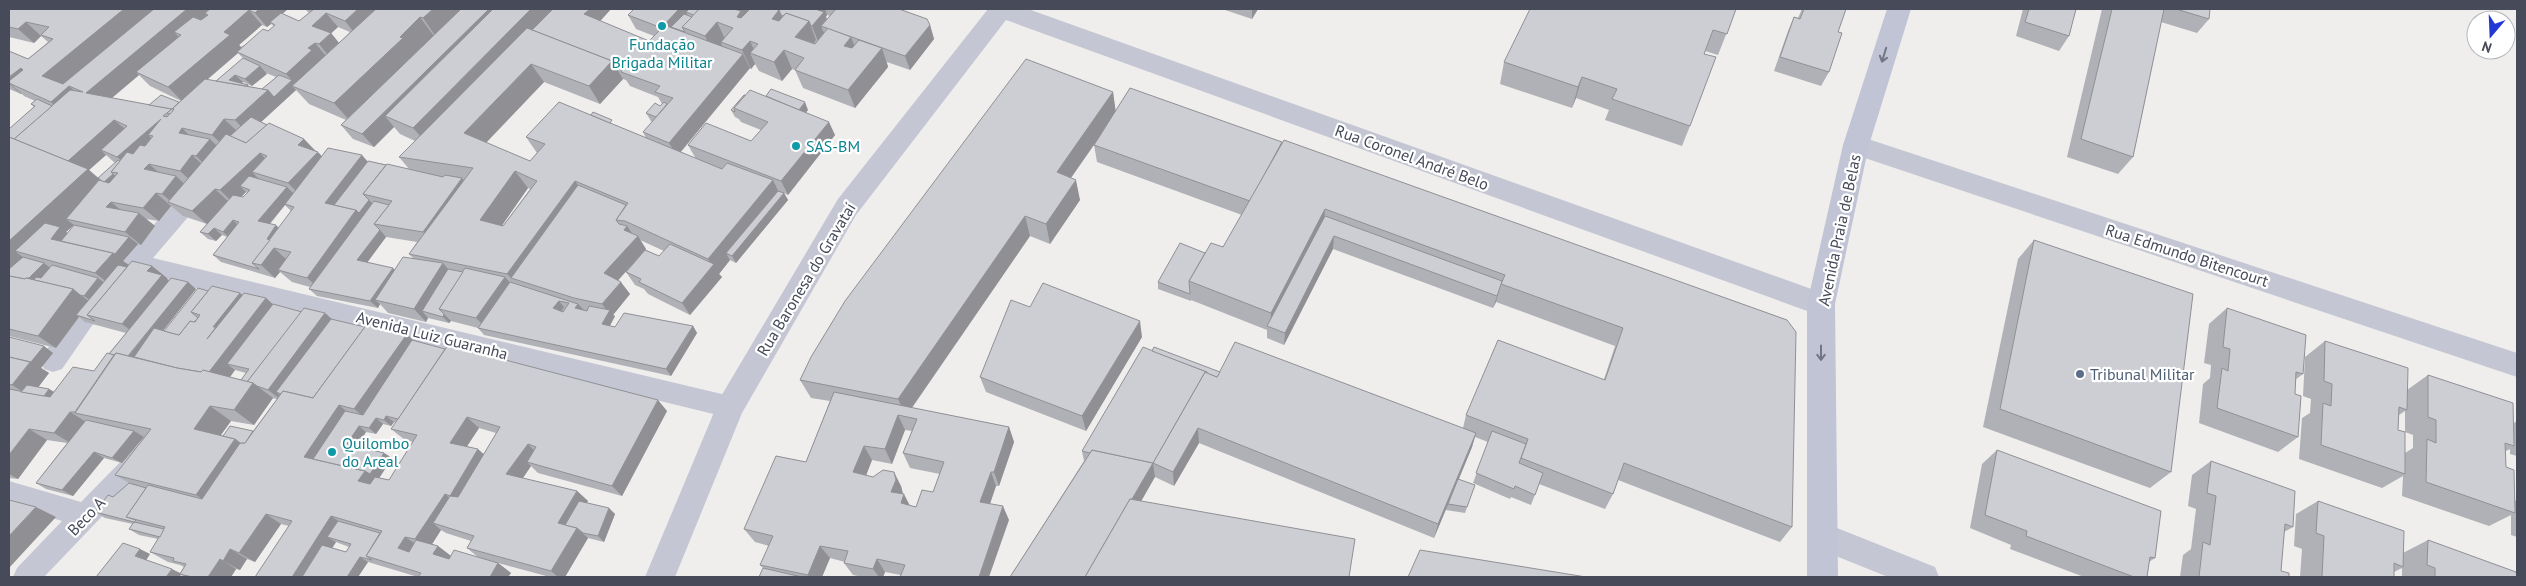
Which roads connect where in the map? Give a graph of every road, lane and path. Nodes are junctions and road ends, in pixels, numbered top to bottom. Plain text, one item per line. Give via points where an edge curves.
1 (1002, 9) edge
2 (1899, 9) edge
3 (1856, 145) junction
4 (215, 170) edge
5 (134, 263) junction
6 (1822, 304) junction
7 (53, 360) dead end
8 (2517, 366) edge
9 (730, 407) junction
10 (144, 455) edge
11 (9, 493) edge
12 (86, 516) junction
13 (1822, 536) junction
14 (26, 577) edge
15 (660, 577) edge
16 (1822, 577) edge
17 (1924, 577) edge

1 - 6 street, Rua Coronel André Belo
1 - 9 street, Rua Baronesa do Gravataí via 847,208
2 -> 3 main road, Avenida Praia de Belas
3 - 6 main road, Avenida Praia de Belas
3 - 8 street, Rua Edmundo Bitencourt
4 - 5 lane
5 - 7 lane via 83,320
5 - 9 lane, Avenida Luiz Guaranha
6 -> 13 main road, Avenida Praia de Belas
9 - 15 street, Rua Baronesa do Gravataí
10 - 12 lane, Beco A
11 - 12 lane
12 - 14 lane, Beco A
13 - 16 main road, Avenida Praia de Belas
13 - 17 street

